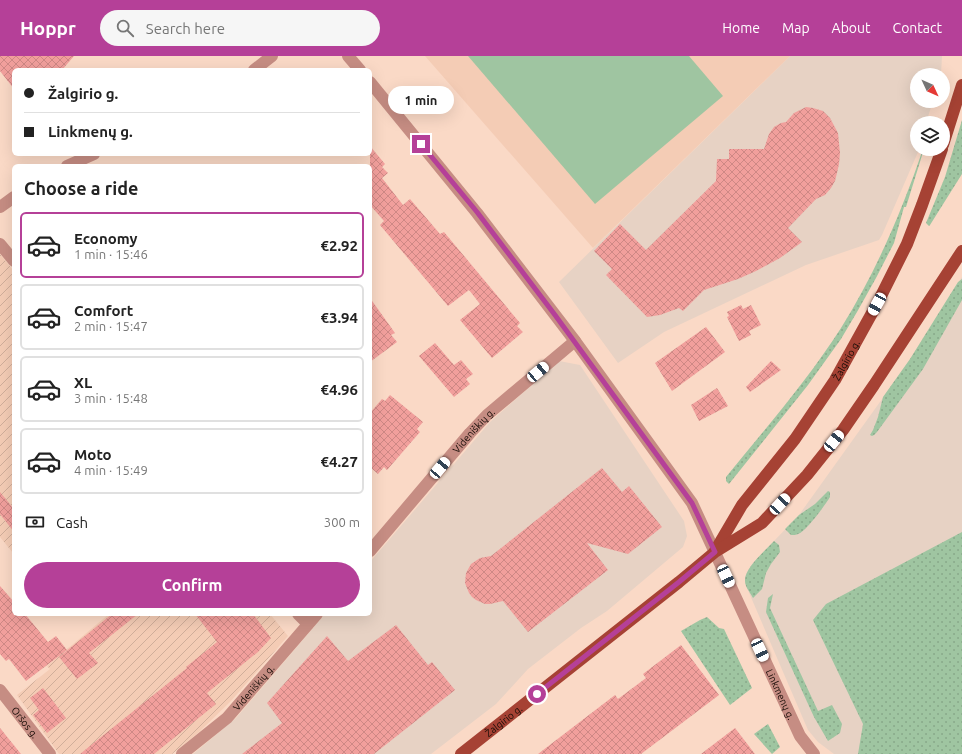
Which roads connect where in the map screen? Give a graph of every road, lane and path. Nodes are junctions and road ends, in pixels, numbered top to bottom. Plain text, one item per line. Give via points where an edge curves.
1 (272, 56) edge
2 (348, 56) edge
3 (257, 68) edge
4 (358, 68) edge
5 (372, 84) edge
6 (962, 85) edge
7 (950, 123) edge
8 (90, 156) edge
9 (940, 156) edge
10 (72, 164) edge
11 (12, 198) edge
12 (0, 207) edge
13 (0, 244) edge
14 (962, 251) edge
15 (12, 259) edge
16 (575, 341) junction
17 (372, 550) edge
18 (715, 552) junction
19 (300, 616) edge
20 (315, 616) edge
21 (308, 624) junction
22 (0, 690) edge
23 (50, 754) edge
24 (182, 754) edge
25 (461, 754) edge
26 (814, 754) edge

1 - 3 street
2 - 4 street
5 - 16 street, Linkmenų g. via 477,212
6 - 7 main road
8 - 10 street
9 - 18 main road, Žalgirio g. via 907,244 839,373 795,440 742,505
11 - 12 street
13 - 15 street
14 - 18 main road, Žalgirio g. via 843,430 807,475 762,523
16 - 17 street, Videniškių g. via 486,415
16 - 18 street, Linkmenų g. via 692,503
18 - 25 main road, Žalgirio g.
18 - 26 street, Linkmenų g. via 800,736
19 - 21 street
20 - 21 street, Videniškių g.
21 - 24 street, Videniškių g. via 227,718
22 - 23 street, Oršos g.

